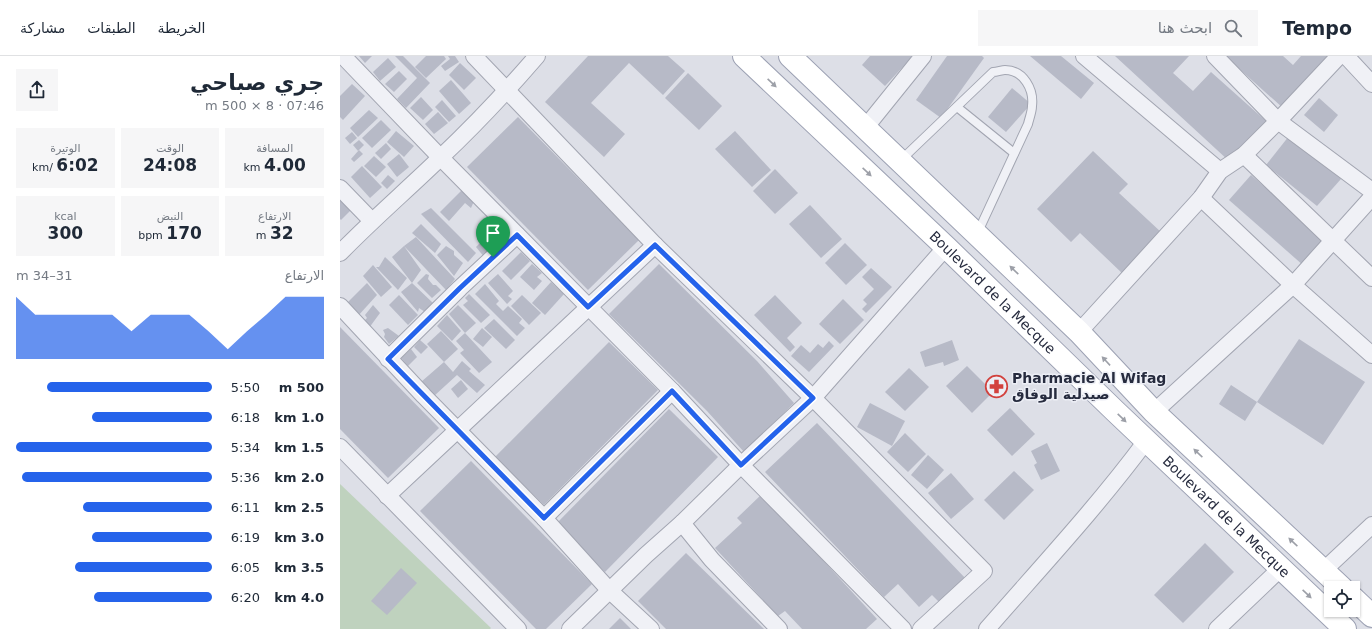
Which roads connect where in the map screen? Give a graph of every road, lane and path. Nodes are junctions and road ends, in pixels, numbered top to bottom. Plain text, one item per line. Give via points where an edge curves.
1 (343, 56) edge
2 (474, 56) edge
3 (537, 56) edge
4 (744, 56) edge
5 (790, 56) edge
6 (923, 56) edge
7 (1084, 56) edge
8 (1215, 56) edge
9 (1339, 56) edge
10 (1346, 56) edge
11 (1372, 84) edge
12 (508, 90) junction
13 (957, 107) junction
14 (1278, 121) junction
15 (865, 128) junction
16 (1014, 153) junction
17 (1244, 155) junction
18 (441, 158) junction
19 (900, 161) junction
20 (1220, 171) junction
21 (340, 188) edge
22 (1372, 191) edge
23 (1372, 197) edge
24 (1201, 198) junction
25 (372, 221) junction
26 (977, 234) junction
27 (517, 235) junction
28 (1334, 241) junction
29 (655, 245) junction
30 (946, 247) junction
31 (340, 253) edge
32 (1372, 278) edge
33 (1293, 285) junction
34 (340, 306) edge
35 (588, 307) junction
36 (1079, 332) junction
37 (1370, 347) edge
38 (388, 359) junction
39 (672, 391) junction
40 (813, 398) junction
41 (1154, 412) junction
42 (457, 430) junction
43 (1146, 441) junction
44 (340, 448) edge
45 (741, 465) junction
46 (387, 496) junction
47 (544, 518) junction
48 (682, 523) junction
49 (1372, 526) edge
50 (1280, 569) junction
51 (1323, 571) junction
52 (1334, 581) edge
53 (610, 591) junction
54 (1360, 605) edge
55 (1372, 616) edge
56 (518, 629) edge
57 (570, 629) edge
58 (651, 629) edge
59 (779, 629) edge
60 (903, 629) edge
61 (921, 629) edge
62 (987, 629) edge
63 (1217, 629) edge
64 (1345, 629) edge

1 - 18 street
2 - 12 street
3 - 12 street
4 -> 30 main road, Boulevard de la Mecque
5 - 15 main road, Boulevard de la Mecque
6 - 15 street
7 - 20 street
8 - 14 street
9 - 14 street
10 - 11 street
12 - 18 street
12 - 29 street
13 - 16 lane
13 - 16 lane via 993,72 1005,70 1015,72 1024,78 1031,90 1032,105 1028,124
13 - 19 lane
14 - 17 street
14 - 22 street
15 - 19 main road, Boulevard de la Mecque
16 - 26 lane
17 - 20 street
17 - 28 street
18 - 25 street
18 - 27 street
19 - 26 main road, Boulevard de la Mecque
20 - 24 street
21 - 25 street
23 - 28 street
24 - 33 street
24 - 36 street
25 - 31 street
36 -> 26 main road, Boulevard de la Mecque
27 - 35 street
27 - 38 street
28 - 32 street
28 - 33 street
29 - 35 street
29 - 40 street
30 - 40 street
30 -> 43 main road, Boulevard de la Mecque
33 - 37 street
33 - 41 street
34 - 38 street
35 - 39 street
35 - 42 street
41 -> 36 main road, Boulevard de la Mecque
38 - 42 street
39 - 45 street
39 - 47 street
40 - 45 street
40 - 61 street via 984,571
51 -> 41 main road, Boulevard de la Mecque
42 - 46 street
42 - 47 street
43 - 50 main road, Boulevard de la Mecque
43 - 62 street
44 - 46 street
45 - 48 street
45 - 60 street
46 - 56 street
47 - 53 street
48 - 53 street
48 - 59 street via 712,560
49 - 51 street
50 - 63 street
50 -> 64 main road, Boulevard de la Mecque
51 - 52 main road, Boulevard de la Mecque
53 - 57 street
53 - 58 street
54 - 55 main road

